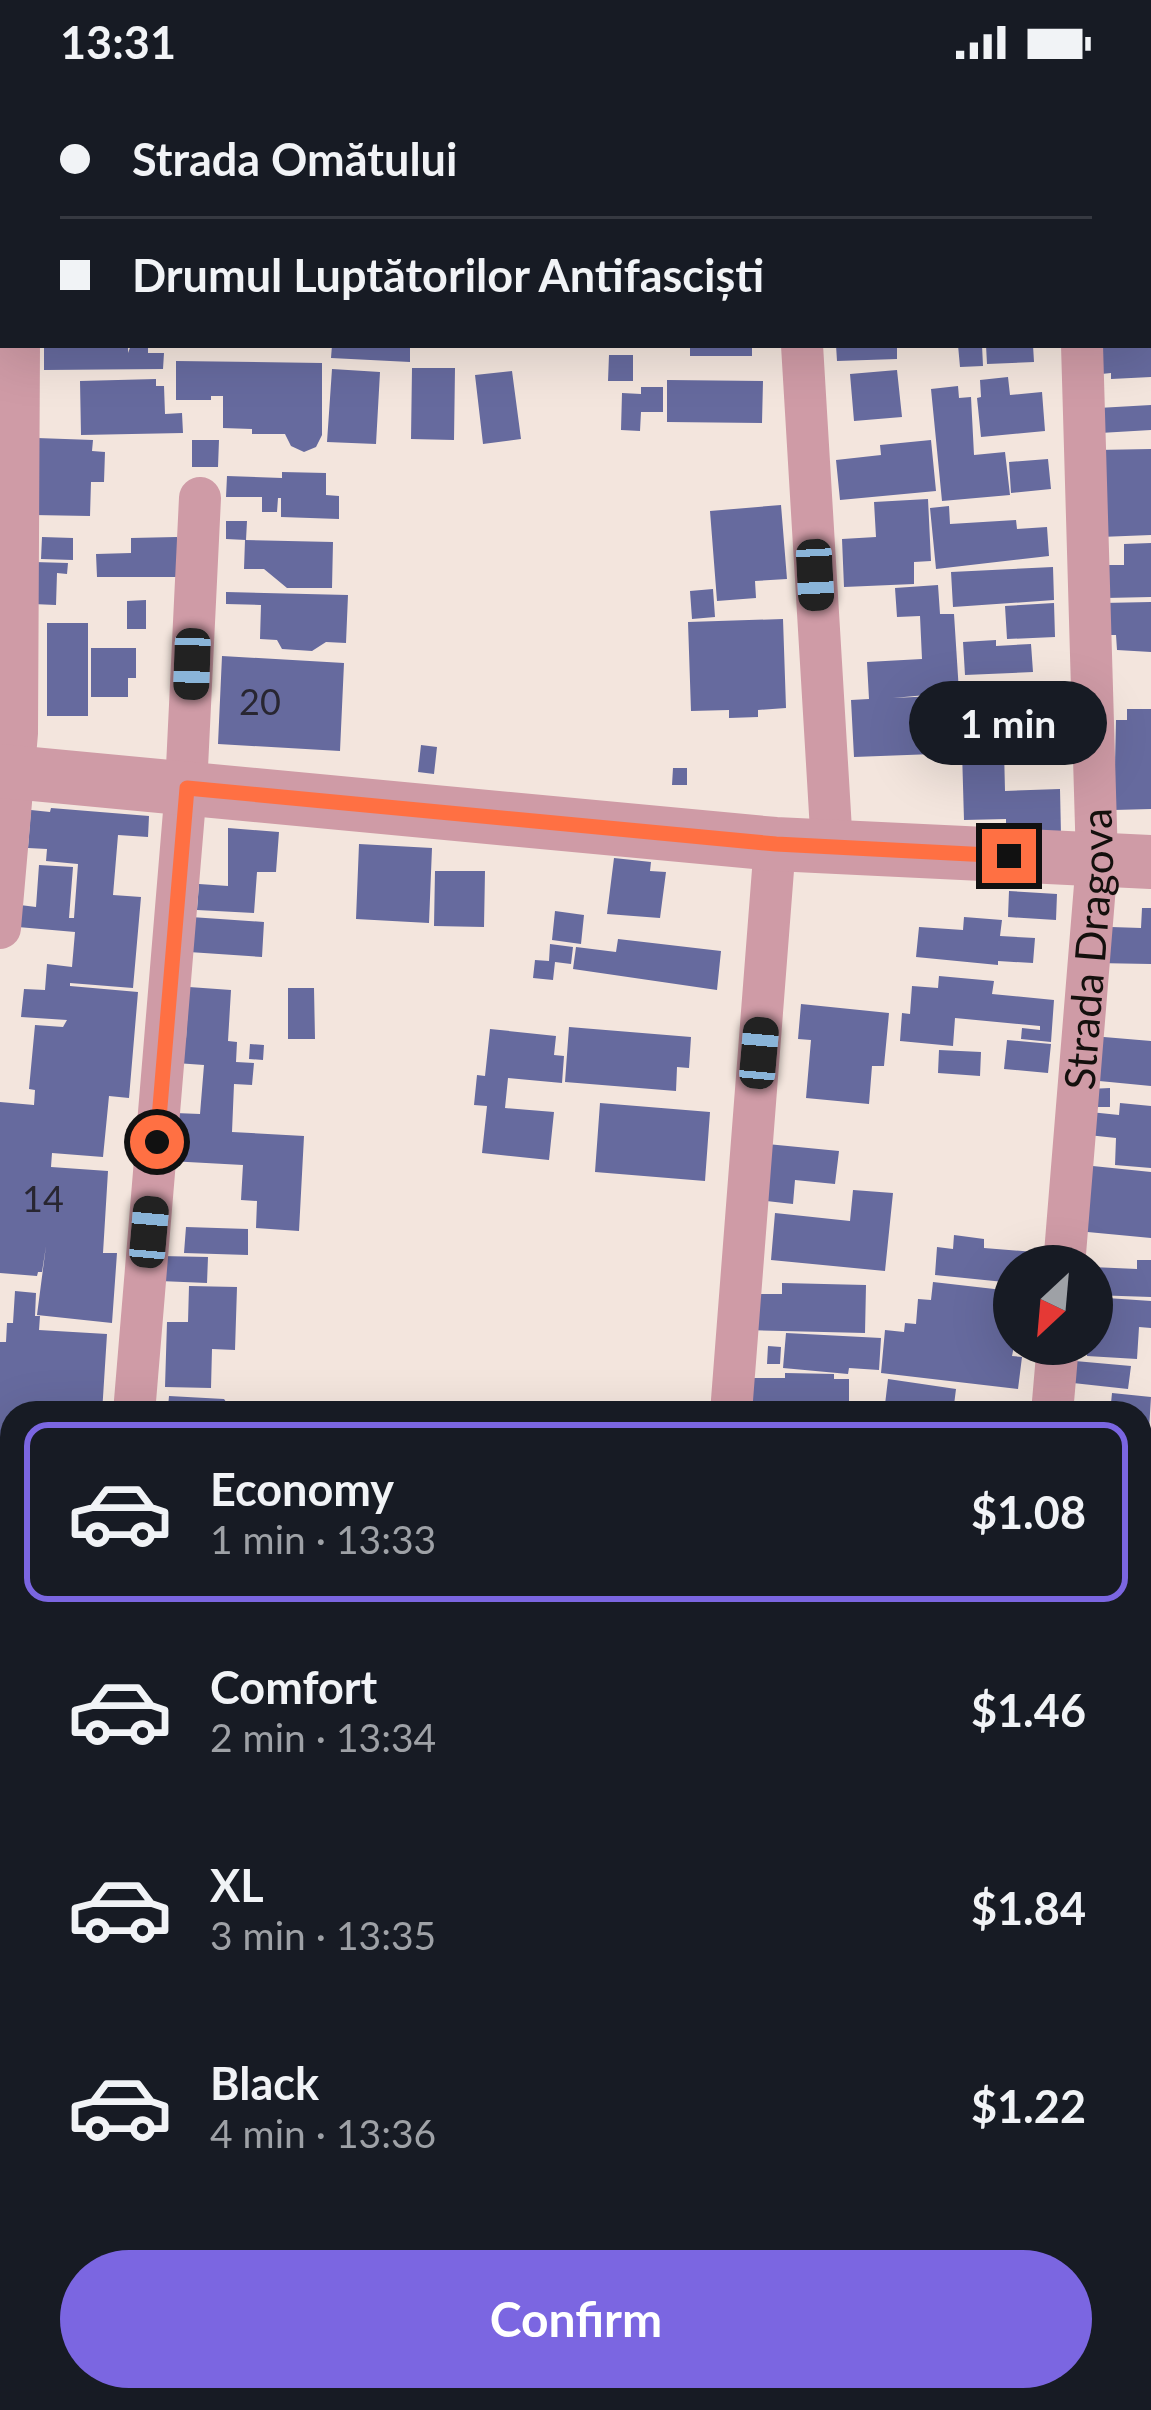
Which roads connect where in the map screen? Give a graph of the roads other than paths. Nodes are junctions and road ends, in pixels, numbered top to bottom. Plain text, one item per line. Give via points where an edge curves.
1 (19, 348) edge
2 (802, 348) edge
3 (1082, 348) edge
4 (200, 498) dead end
5 (7, 772) edge
6 (187, 788) junction
7 (776, 844) junction
8 (832, 848) junction
9 (1097, 861) junction
10 (1151, 862) edge
11 (0, 928) edge
12 (1066, 1245) edge
13 (1056, 1365) edge
14 (135, 1401) edge
15 (731, 1401) edge
16 (1053, 1401) edge

1 - 5 street
2 - 8 street
3 - 9 street, Strada Dragova
4 - 6 street
5 - 6 street
5 - 11 street
6 - 7 street
6 - 14 street
7 - 8 street
7 - 15 street
8 - 9 street
9 - 10 street
9 - 12 street, Strada Dragova
13 - 16 street

